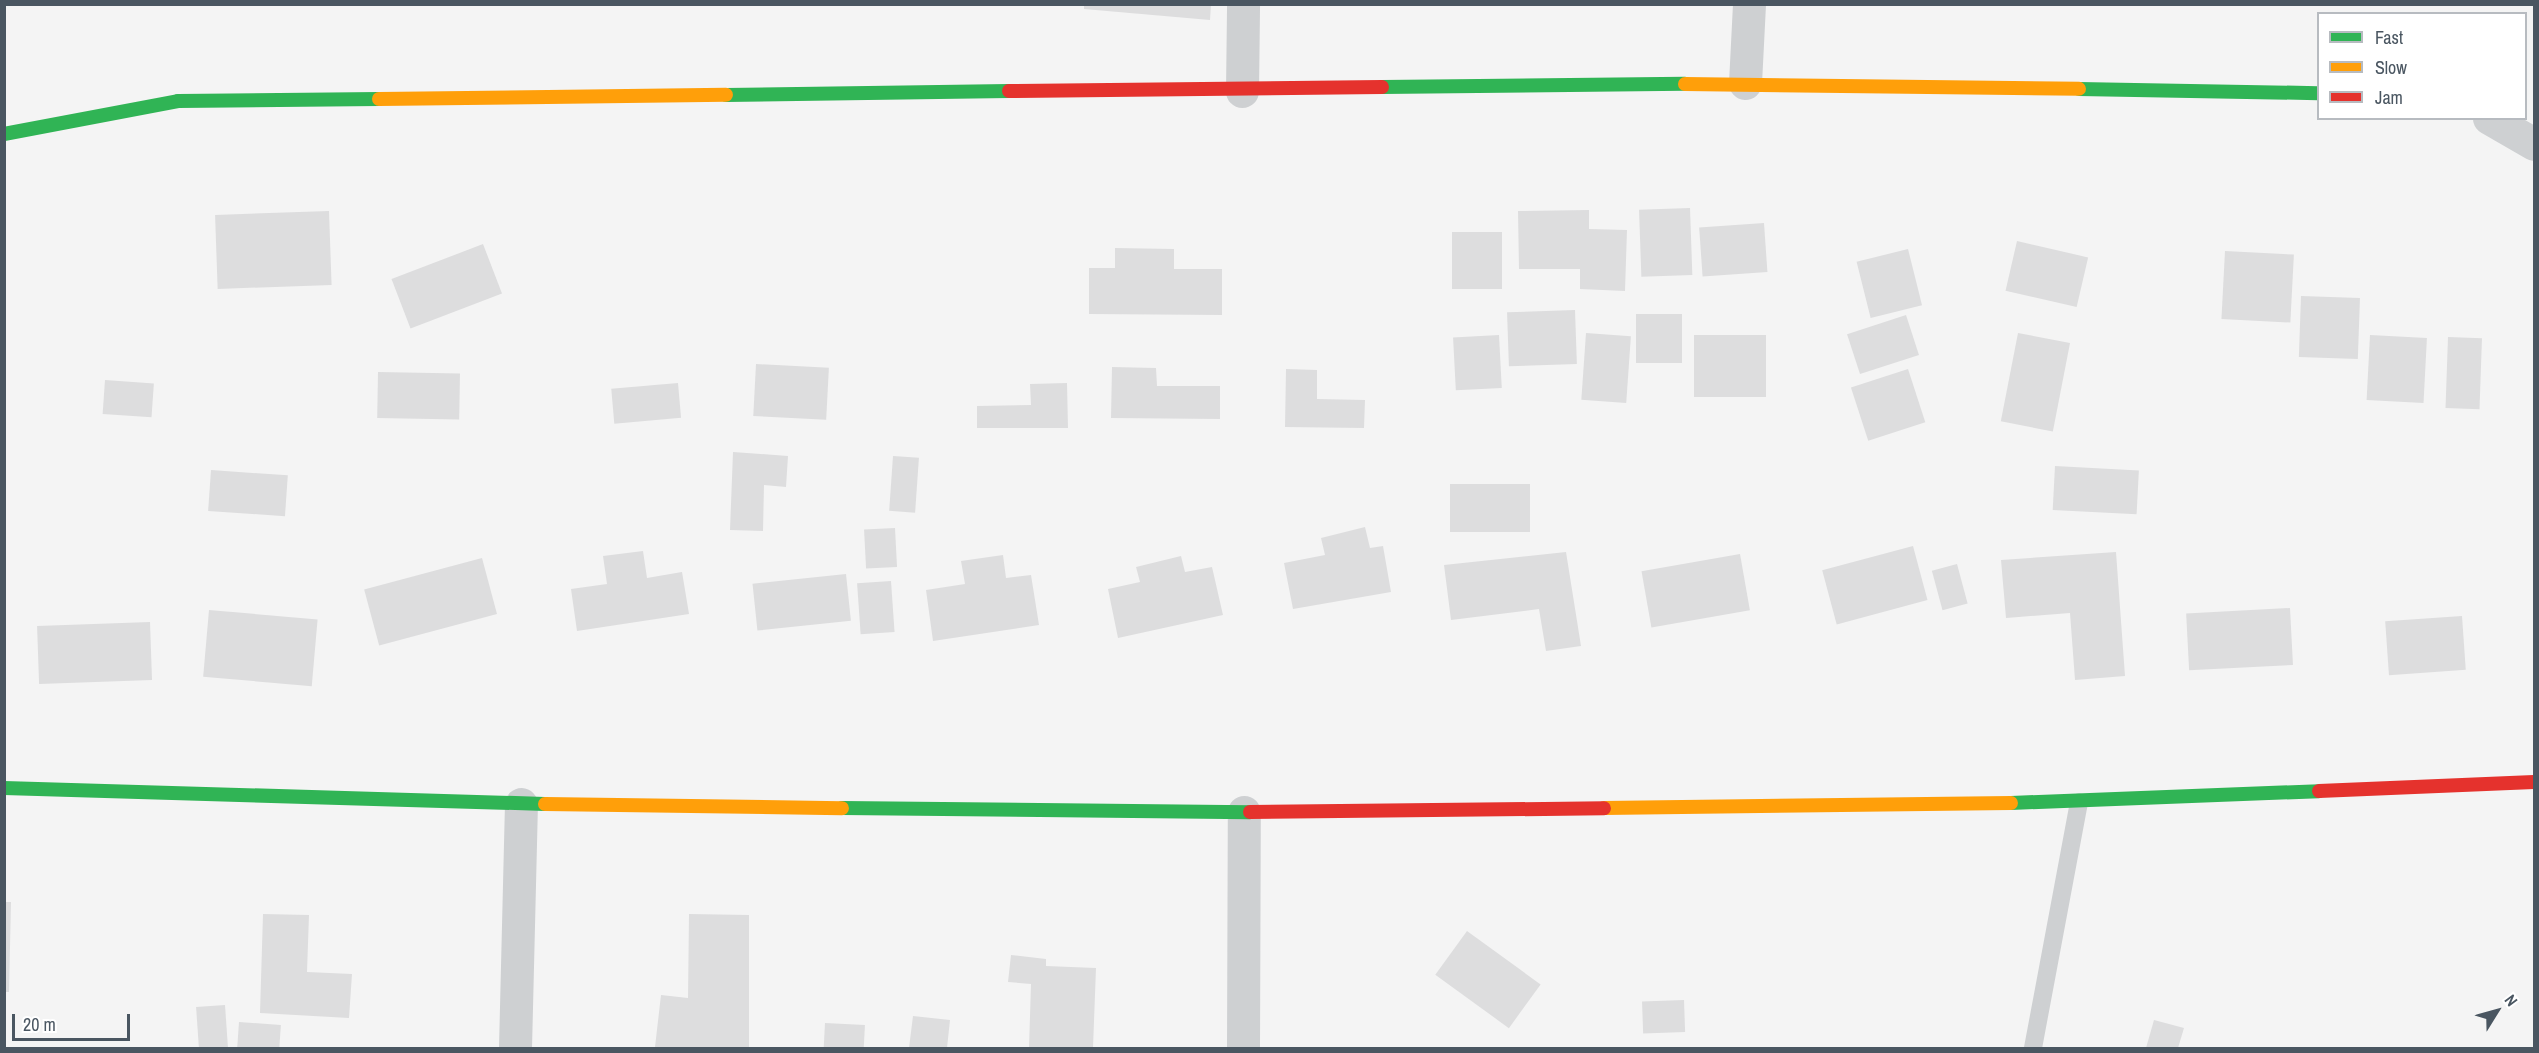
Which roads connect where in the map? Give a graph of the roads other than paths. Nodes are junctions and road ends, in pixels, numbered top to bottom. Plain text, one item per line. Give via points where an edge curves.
1 (1243, 4) edge
2 (1749, 4) edge
3 (1745, 83) junction
4 (1242, 91) junction
5 (2317, 93) edge
6 (2493, 120) edge
7 (4, 134) edge
8 (2535, 144) edge
9 (2535, 782) edge
10 (4, 788) edge
11 (2079, 802) junction
12 (521, 804) junction
13 (1244, 812) junction
14 (515, 1048) edge
15 (1243, 1048) edge
16 (2033, 1048) edge

1 - 4 street
2 - 3 street
3 - 4 street
3 - 5 street
4 - 7 street via 178,101
6 - 8 street
9 - 11 street
10 - 12 street
11 - 13 street
11 - 16 lane
12 - 13 street
12 - 14 street
13 - 15 street

